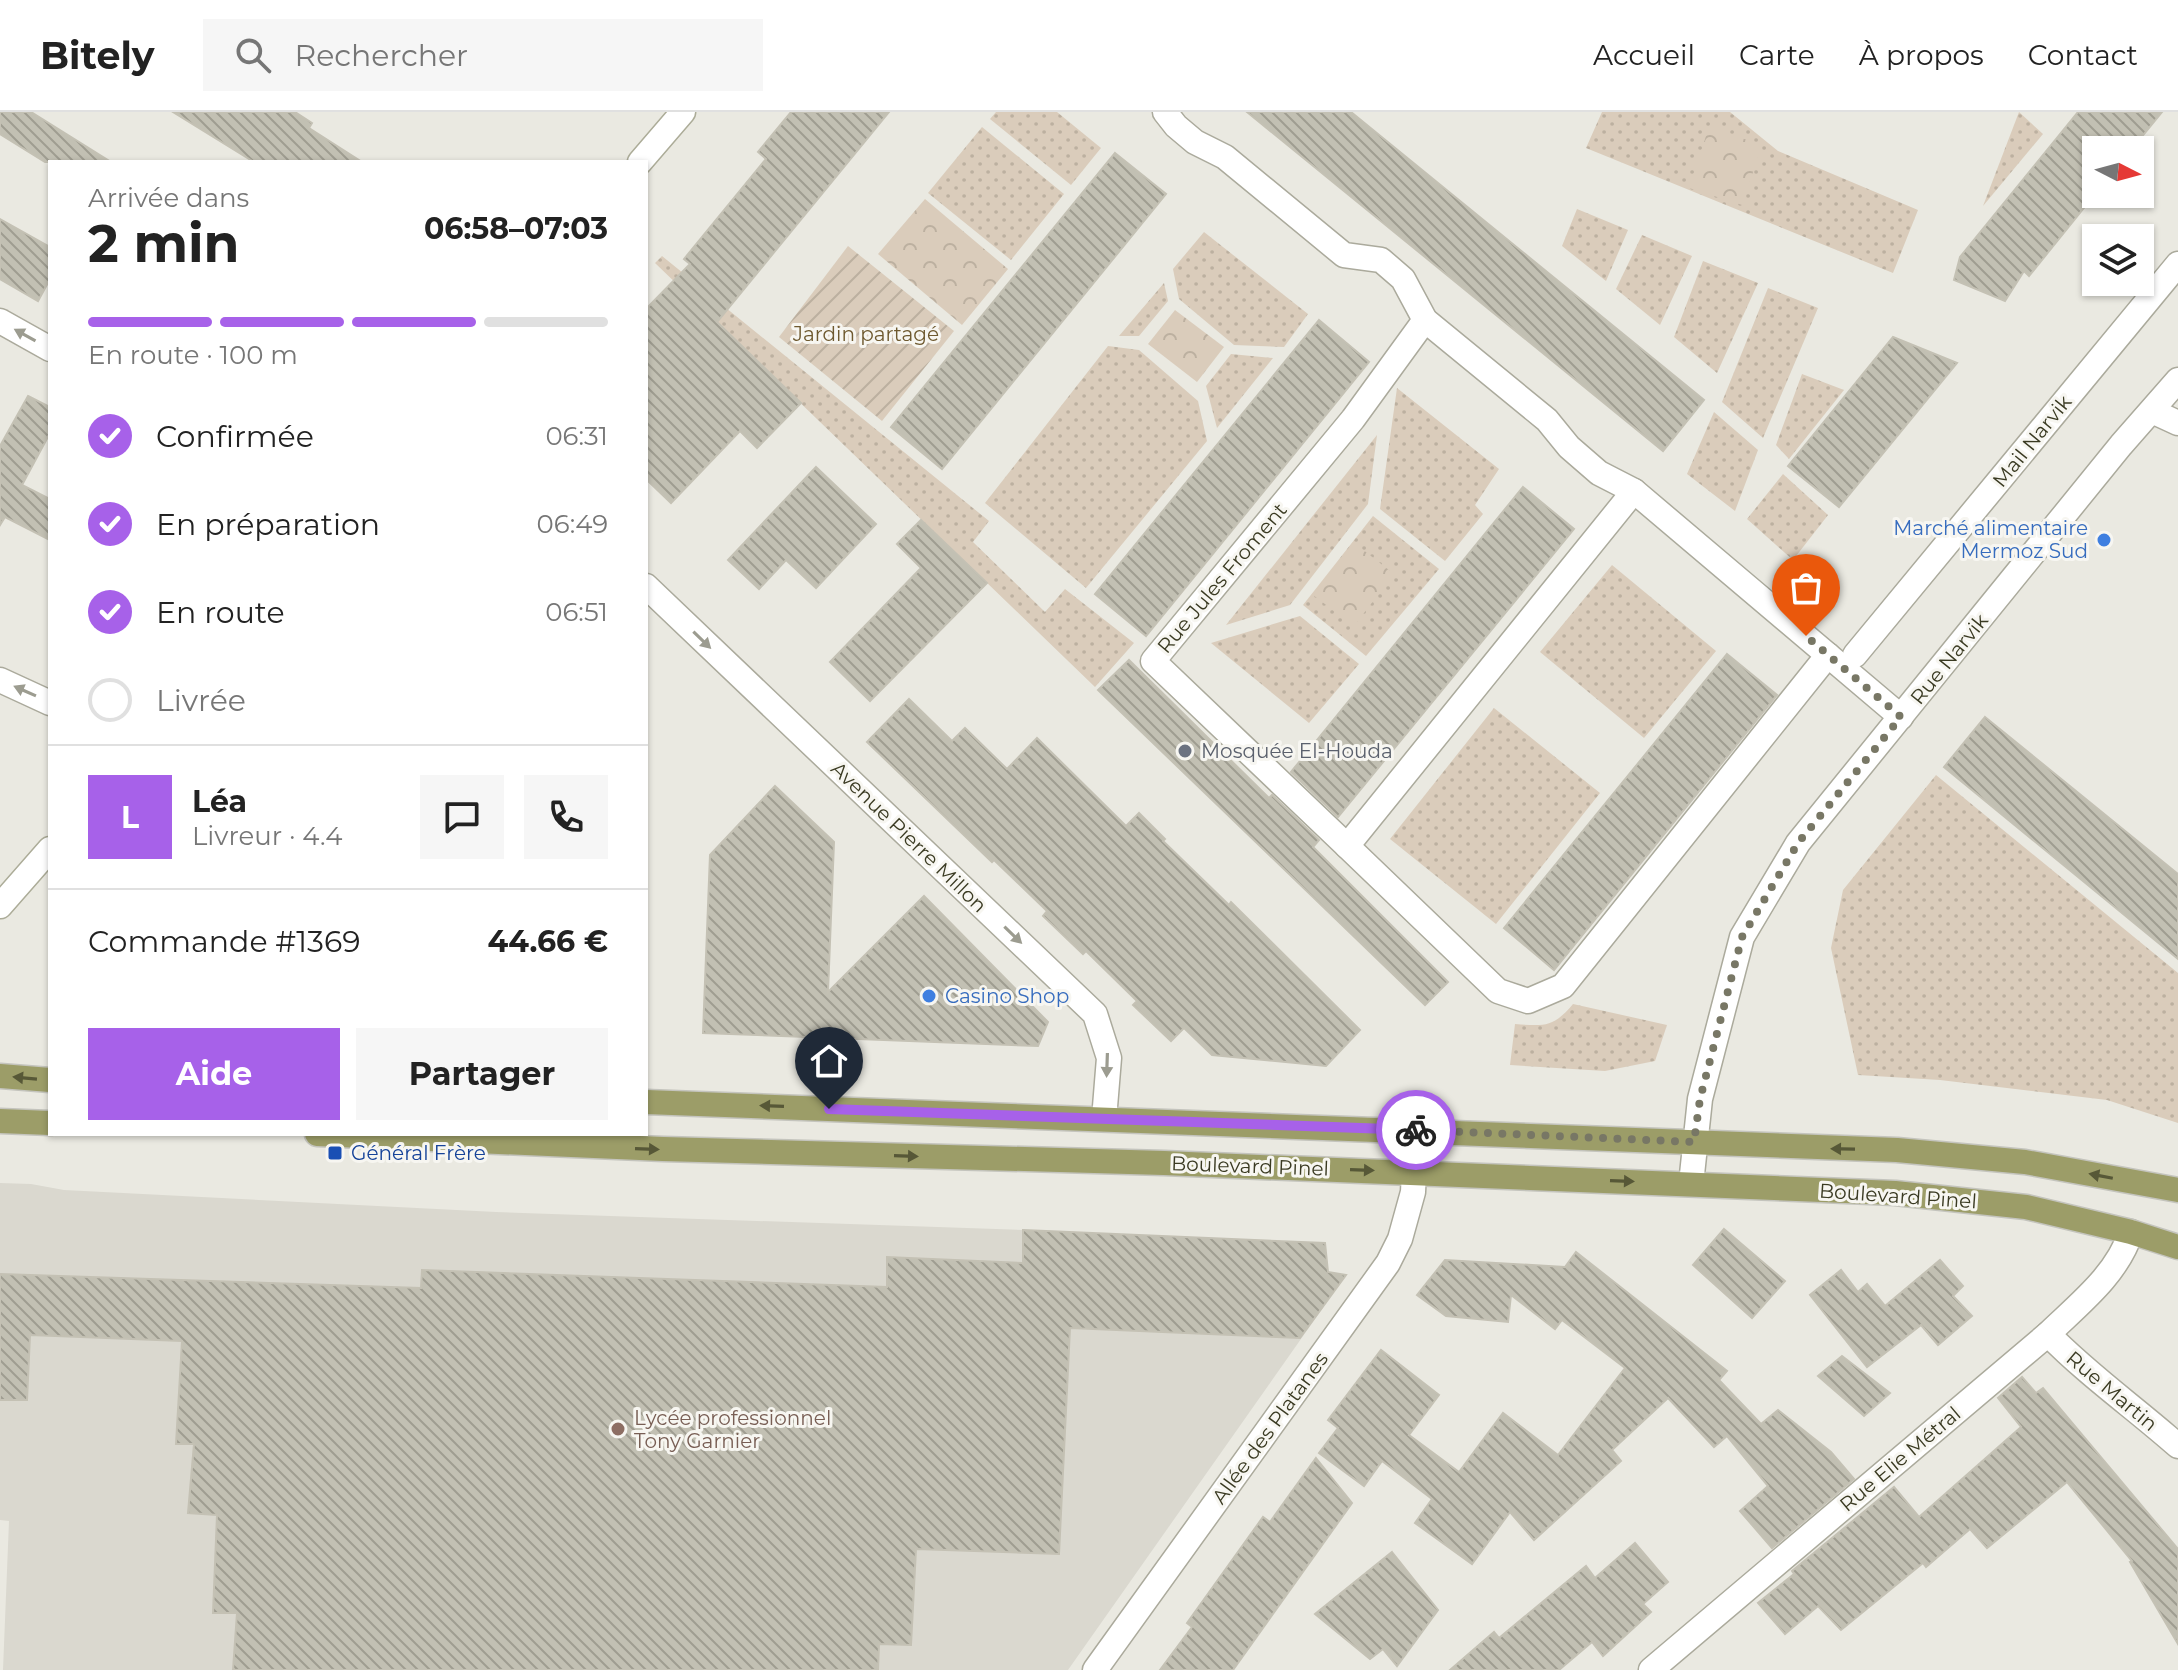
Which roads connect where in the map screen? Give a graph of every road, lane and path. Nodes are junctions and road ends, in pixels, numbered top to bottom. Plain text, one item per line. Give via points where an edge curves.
1 (683, 112) edge
2 (1165, 112) edge
3 (642, 160) edge
4 (2178, 264) edge
5 (1425, 320) junction
6 (0, 321) edge
7 (48, 348) edge
8 (2178, 380) edge
9 (2152, 411) junction
10 (2178, 423) edge
11 (1634, 491) junction
12 (648, 588) edge
13 (1828, 655) junction
14 (1855, 655) dead end
15 (0, 680) edge
16 (48, 702) edge
17 (1901, 717) junction
18 (1347, 846) junction
19 (48, 851) edge
20 (0, 906) edge
21 (0, 1076) edge
22 (48, 1080) edge
23 (648, 1102) edge
24 (1104, 1119) junction
25 (0, 1121) edge
26 (48, 1123) edge
27 (1416, 1130) junction
28 (363, 1136) edge
29 (1694, 1142) junction
30 (1414, 1172) junction
31 (1691, 1184) junction
32 (2178, 1190) edge
33 (2131, 1232) junction
34 (2178, 1247) edge
35 (2048, 1334) junction
36 (2178, 1446) edge
37 (1095, 1670) edge
38 (1651, 1670) edge

1 - 3 street
2 - 5 street via 1195,142 1225,157 1344,255 1381,260 1403,279
4 - 14 street, Mail Narvik
5 - 11 street via 1547,420 1599,473
5 - 18 street, Rue Jules Froment via 1353,419 1153,661
7 -> 6 street
8 - 9 street, Rue Narvik
9 - 10 street
9 - 17 street, Rue Narvik
11 - 13 street
11 - 18 street
12 -> 24 street, Avenue Pierre Millon via 1095,1014 1109,1058
13 - 17 street
13 - 18 street, Rue Jules Froment via 1563,986 1528,1001 1498,991
16 -> 15 street
17 - 29 street, Rue Narvik via 1798,843 1742,937
19 - 20 street
22 -> 21 main road
24 -> 23 main road, Boulevard Pinel
24 - 27 main road, Boulevard Pinel
25 - 26 main road
27 - 29 main road, Boulevard Pinel
27 - 30 street, Allée des Platanes
28 -> 30 main road, Boulevard Pinel
29 - 31 street, Rue Narvik
32 -> 29 main road, Boulevard Pinel via 2025,1162 1897,1150
30 -> 31 main road, Boulevard Pinel
30 - 37 street, Allée des Platanes via 1400,1239 1388,1263
31 - 33 main road, Boulevard Pinel via 1895,1193 2011,1205
33 - 34 main road, Boulevard Pinel
33 - 35 street, Rue Elie Métral via 2103,1281
35 - 36 street, Rue Martin
35 - 38 street, Rue Elie Métral

